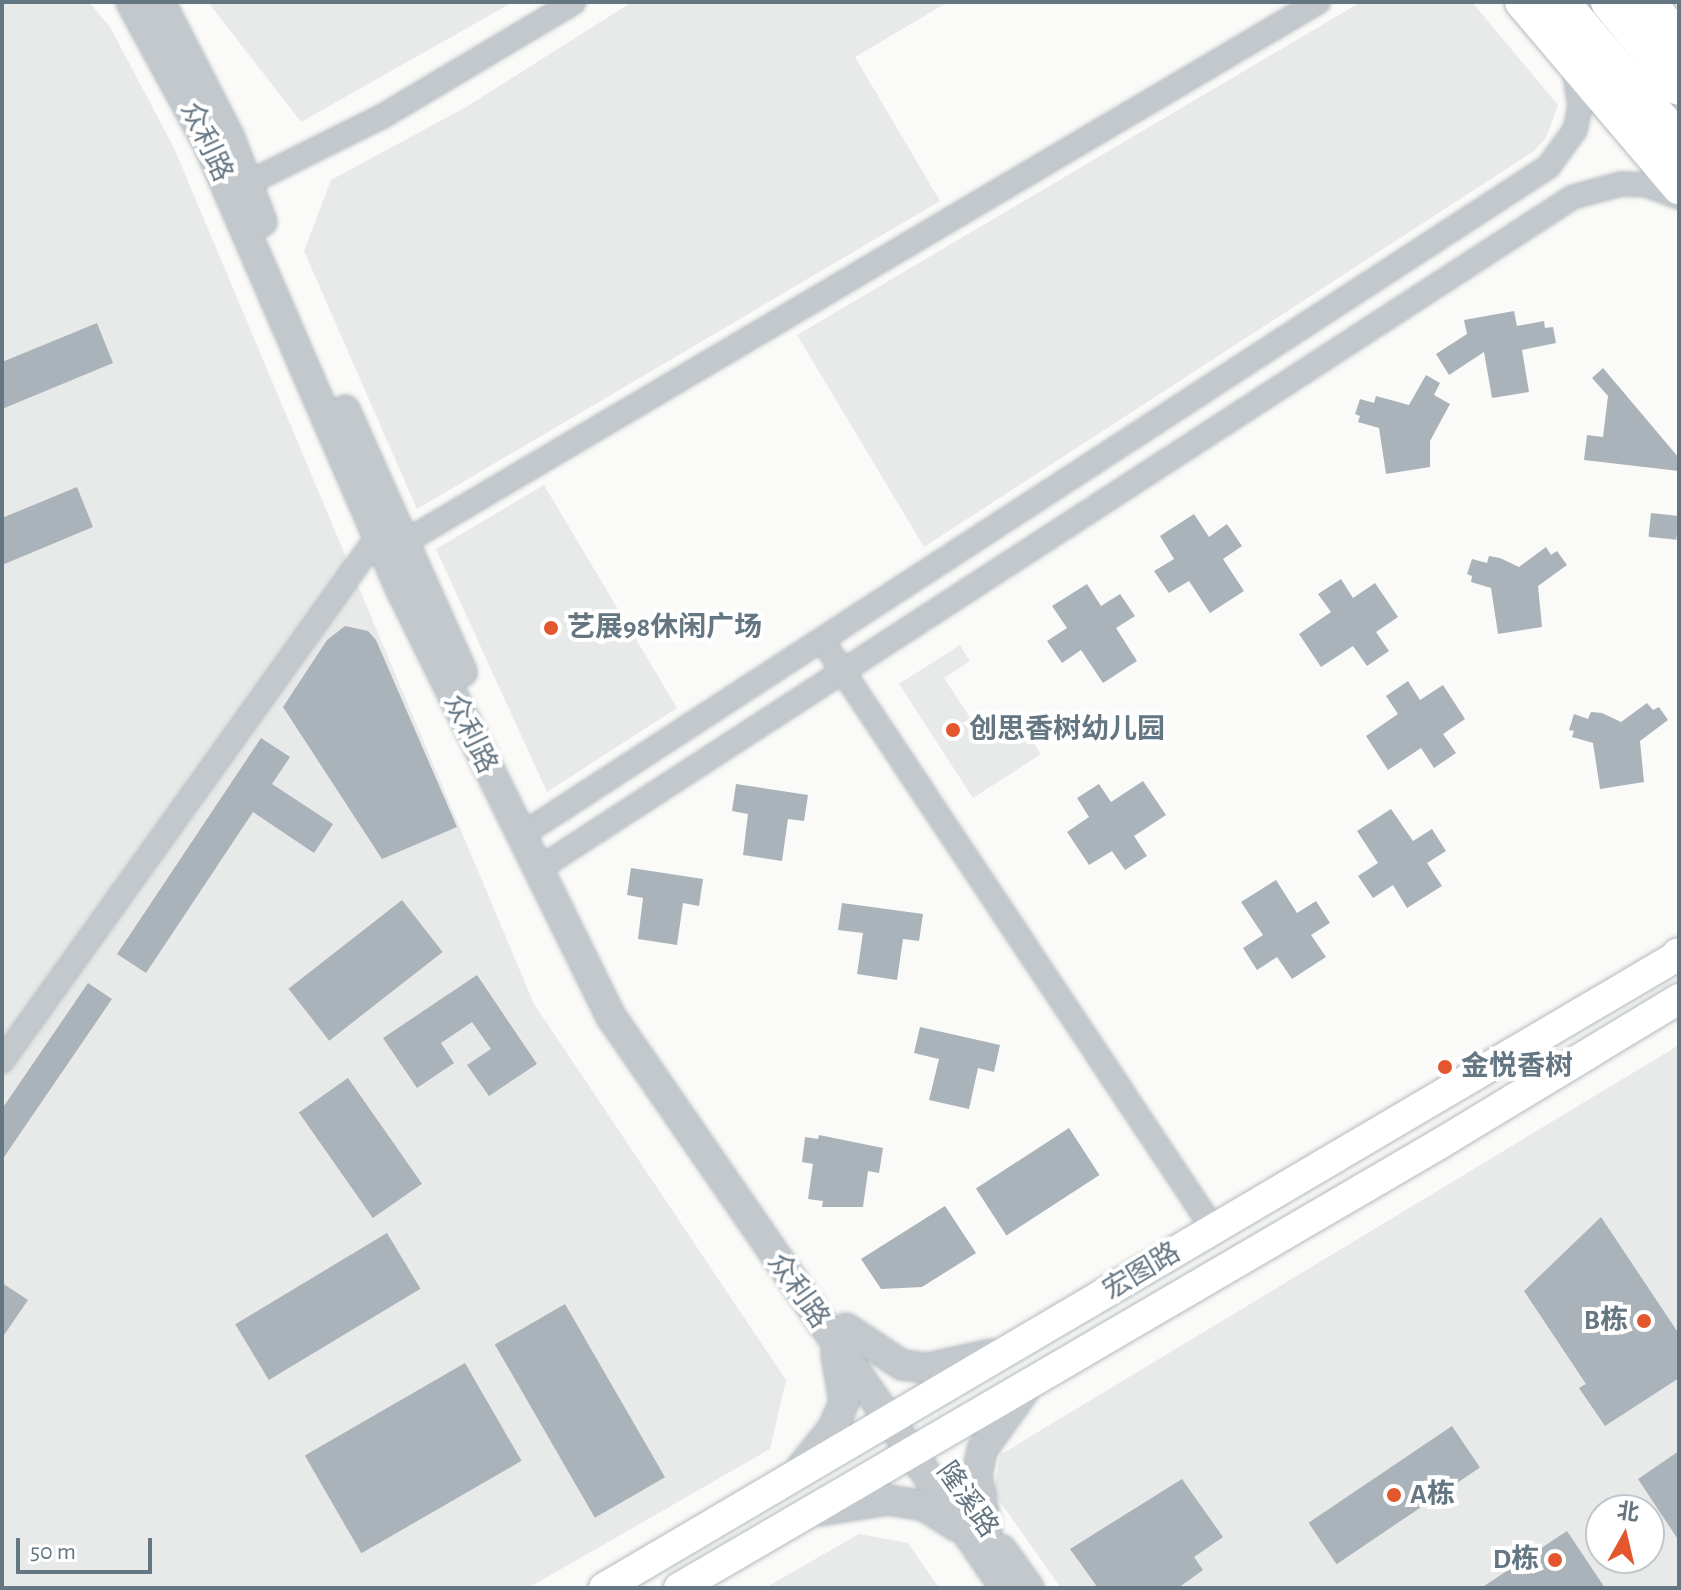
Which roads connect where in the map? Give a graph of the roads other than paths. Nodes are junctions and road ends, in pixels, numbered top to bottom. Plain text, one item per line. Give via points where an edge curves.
1 (131, 2) edge
2 (160, 2) edge
3 (574, 2) edge
4 (1318, 2) edge
5 (1522, 2) edge
6 (1561, 2) edge
7 (1609, 2) edge
8 (1649, 2) edge
9 (1679, 40) edge
10 (1572, 62) junction
11 (1679, 87) edge
12 (1679, 141) edge
13 (1679, 187) edge
14 (238, 188) junction
15 (1679, 197) edge
16 (388, 544) junction
17 (822, 640) junction
18 (843, 671) junction
19 (526, 831) junction
20 (543, 866) junction
21 (1679, 956) edge
22 (1679, 999) edge
23 (2, 1061) edge
24 (1214, 1230) junction
25 (837, 1331) junction
26 (1018, 1345) junction
27 (1033, 1382) junction
28 (897, 1417) junction
29 (919, 1448) junction
30 (786, 1482) junction
31 (806, 1514) junction
32 (980, 1535) junction
33 (604, 1588) edge
34 (679, 1588) edge
35 (1005, 1588) edge
36 (1029, 1588) edge

1 - 14 street, 众利路
2 - 14 street, 众利路
3 - 14 street via 397,108
4 - 16 street
5 - 10 main road
6 - 12 highway
7 - 11 highway
8 - 9 main road
10 - 13 main road
10 - 17 street via 1580,107 1575,130 1548,167
14 - 16 street, 众利路
15 - 18 street via 1646,185 1621,184 1573,197
16 - 19 street, 众利路
16 - 23 street
17 - 18 street
17 - 19 street
18 - 20 street
18 - 24 street
19 - 20 street, 众利路
20 - 25 street, 众利路 via 630,1049
21 - 24 main road, 宏图路
22 - 27 main road, 宏图路
24 - 26 main road, 宏图路
25 - 26 street via 880,1355 928,1368
25 - 28 street, 众利路
25 - 30 street via 844,1402 817,1452
26 - 28 main road, 宏图路
27 - 29 main road, 宏图路
27 - 32 street via 1012,1403 982,1450 977,1474
28 - 29 street, 隆溪路
28 - 30 main road, 宏图路
29 - 31 main road, 宏图路
29 - 32 street, 隆溪路
30 - 33 main road, 宏图路
31 - 32 street via 851,1502 888,1500 924,1506
31 - 34 main road, 宏图路
32 - 35 street, 隆溪路
32 - 36 street, 隆溪路

